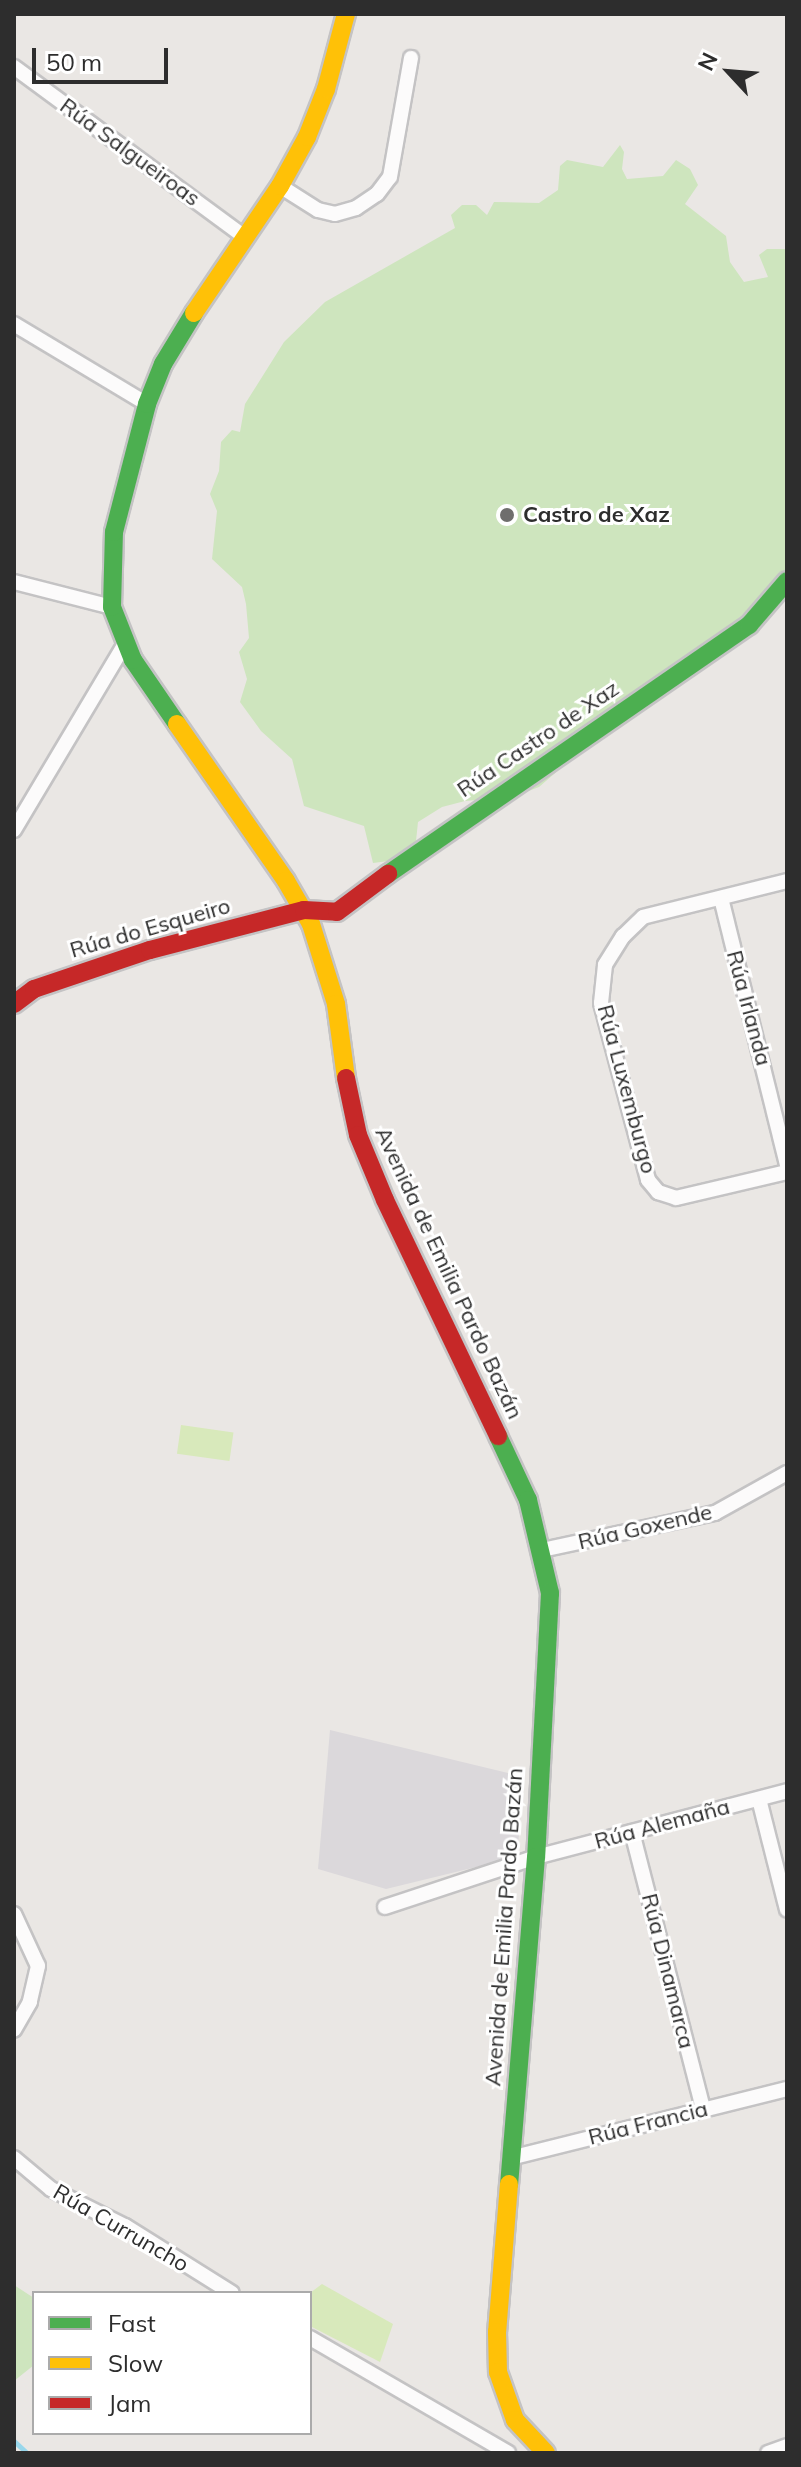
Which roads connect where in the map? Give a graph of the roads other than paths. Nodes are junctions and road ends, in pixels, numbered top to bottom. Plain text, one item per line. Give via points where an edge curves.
1 (346, 14) edge
2 (411, 58) dead end
3 (14, 67) edge
4 (280, 186) junction
5 (245, 237) junction
6 (14, 324) edge
7 (147, 404) junction
8 (787, 581) edge
9 (14, 582) edge
10 (112, 607) junction
11 (125, 644) junction
12 (14, 830) edge
13 (787, 881) edge
14 (721, 898) junction
15 (304, 910) junction
16 (14, 1004) edge
17 (787, 1165) edge
18 (787, 1172) edge
19 (787, 1473) edge
20 (542, 1550) junction
21 (787, 1791) edge
22 (759, 1799) junction
23 (632, 1832) junction
24 (536, 1857) junction
25 (385, 1907) dead end
26 (787, 1910) edge
27 (14, 1914) edge
28 (14, 2030) edge
29 (787, 2089) edge
30 (703, 2109) junction
31 (14, 2158) edge
32 (510, 2158) junction
33 (229, 2291) edge
34 (312, 2339) edge
35 (787, 2446) edge
36 (508, 2453) edge
37 (546, 2453) edge
38 (768, 2453) edge

1 - 4 street, Avenida de Emilia Pardo Bazán via 326,89
2 - 4 street via 390,177 377,194 335,214 318,210
3 - 5 street, Rúa Salgueiroas
4 - 5 street, Avenida de Emilia Pardo Bazán
5 - 7 street, Avenida de Emilia Pardo Bazán via 163,364
6 - 7 street
7 - 10 street, Avenida de Emilia Pardo Bazán via 114,532
8 - 15 street, Rúa Castro de Xaz via 749,625 462,820 337,912
9 - 10 street
10 - 11 street, Avenida de Emilia Pardo Bazán
11 - 12 street
11 - 15 street, Avenida de Emilia Pardo Bazán
13 - 14 street, Rúa Luxemburgo
14 - 17 street, Rúa Irlanda
14 - 18 street, Rúa Luxemburgo via 643,917 605,965 601,1003 648,1180 658,1192 676,1198
15 - 16 street, Rúa do Esqueiro via 150,950 34,989
15 - 20 street, Avenida de Emilia Pardo Bazán via 336,1004 358,1135 528,1500
19 - 20 street, Rúa Goxende via 715,1513
20 - 24 street, Avenida de Emilia Pardo Bazán via 550,1593
21 - 22 street, Rúa Alemaña
22 - 23 street, Rúa Alemaña
22 - 26 street
23 - 24 street, Rúa Alemaña
23 - 30 street, Rúa Dinamarca
24 - 25 street, Rúa Alemaña
24 - 32 street, Avenida de Emilia Pardo Bazán
27 - 28 street via 38,1966 30,2002
29 - 30 street, Rúa Francia
30 - 32 street, Rúa Francia
31 - 33 street, Rúa Curruncho via 51,2189 125,2226
32 - 37 street, Avenida de Emilia Pardo Bazán via 498,2372 515,2420
34 - 36 street
35 - 38 street

